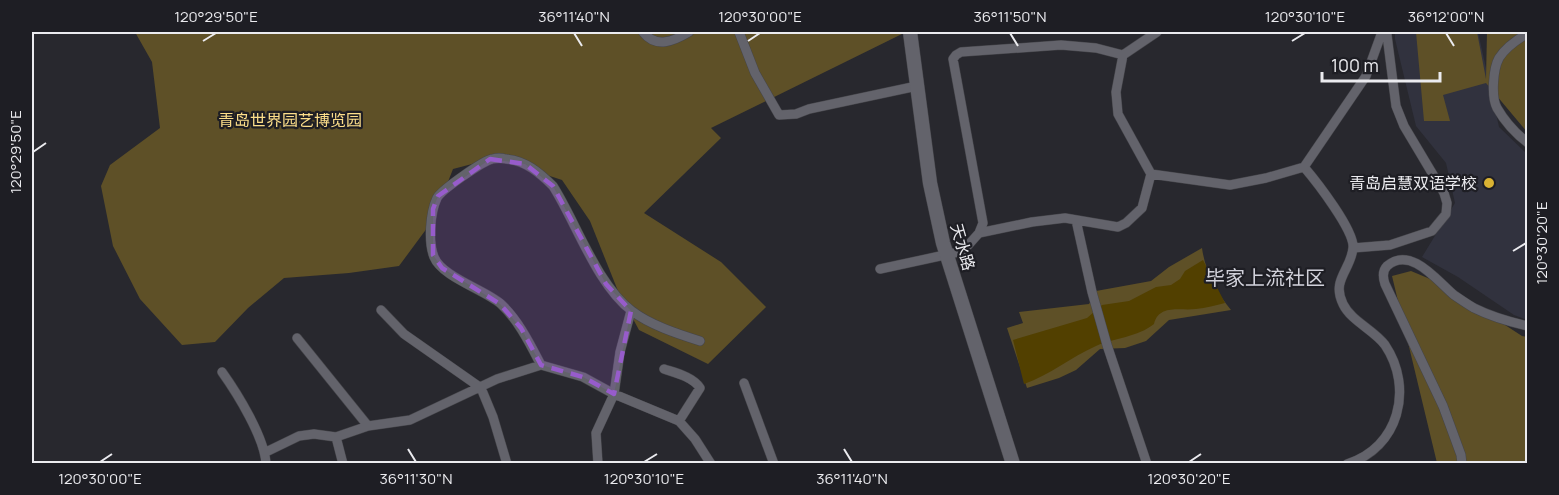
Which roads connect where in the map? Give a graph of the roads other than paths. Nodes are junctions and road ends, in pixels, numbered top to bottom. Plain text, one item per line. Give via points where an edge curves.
1 (643, 32) edge
2 (689, 32) edge
3 (739, 32) edge
4 (910, 32) edge
5 (1157, 32) edge
6 (1383, 32) edge
7 (1527, 33) edge
8 (1123, 55) junction
9 (917, 86) junction
10 (1527, 143) edge
11 (1304, 167) junction
12 (1151, 174) junction
13 (1076, 220) junction
14 (979, 233) junction
15 (1353, 248) junction
16 (947, 255) junction
17 (880, 269) dead end
18 (381, 310) dead end
19 (632, 311) junction
20 (1527, 326) edge
21 (297, 338) dead end
22 (700, 341) dead end
23 (541, 365) junction
24 (664, 369) dead end
25 (222, 372) dead end
26 (744, 383) dead end
27 (482, 388) junction
28 (614, 394) junction
29 (679, 421) junction
30 (368, 426) junction
31 (336, 437) junction
32 (266, 453) junction
33 (266, 464) edge
34 (343, 464) edge
35 (507, 464) edge
36 (598, 464) edge
37 (711, 464) edge
38 (774, 464) edge
39 (1013, 464) edge
40 (1148, 464) edge
41 (1347, 464) edge
42 (1462, 464) edge

1 - 2 street via 664,43
3 - 9 street via 755,73 779,115
4 - 9 street, 天水路
5 - 8 street
6 - 11 street via 1366,76
6 - 15 street via 1387,35 1396,106 1448,202 1446,214 1432,231 1390,246
7 - 10 street via 1499,58 1493,89 1496,106 1512,130
8 - 12 street via 1116,92 1118,114
8 - 14 street via 1060,45 956,55 953,59 982,222
9 - 16 street, 天水路 via 930,183
11 - 12 street via 1230,185
11 - 15 street via 1322,187 1350,234
12 - 13 street via 1142,208 1126,223 1118,226
13 - 14 street via 1032,222
13 - 40 street via 1107,345
14 - 16 street via 963,251
15 - 41 street via 1338,289 1343,306 1384,345 1393,359 1399,408 1389,434 1378,448
16 - 17 street
16 - 39 street, 天水路
18 - 27 street via 404,334
19 - 22 street via 672,332
19 - 23 street via 606,284 553,186 525,164 490,159 438,196 433,209 433,255 442,268 500,304 521,328
19 - 28 street via 620,352
20 - 42 street via 1474,308 1417,264 1397,261 1384,270 1382,277 1443,406
21 - 30 street
23 - 27 street
23 - 28 street via 584,376
24 - 29 street via 700,388
25 - 32 street via 238,395
26 - 38 street
27 - 30 street via 410,420
27 - 35 street
28 - 29 street
28 - 36 street via 596,433
29 - 37 street
30 - 31 street
31 - 32 street via 299,436
31 - 34 street
32 - 33 street

